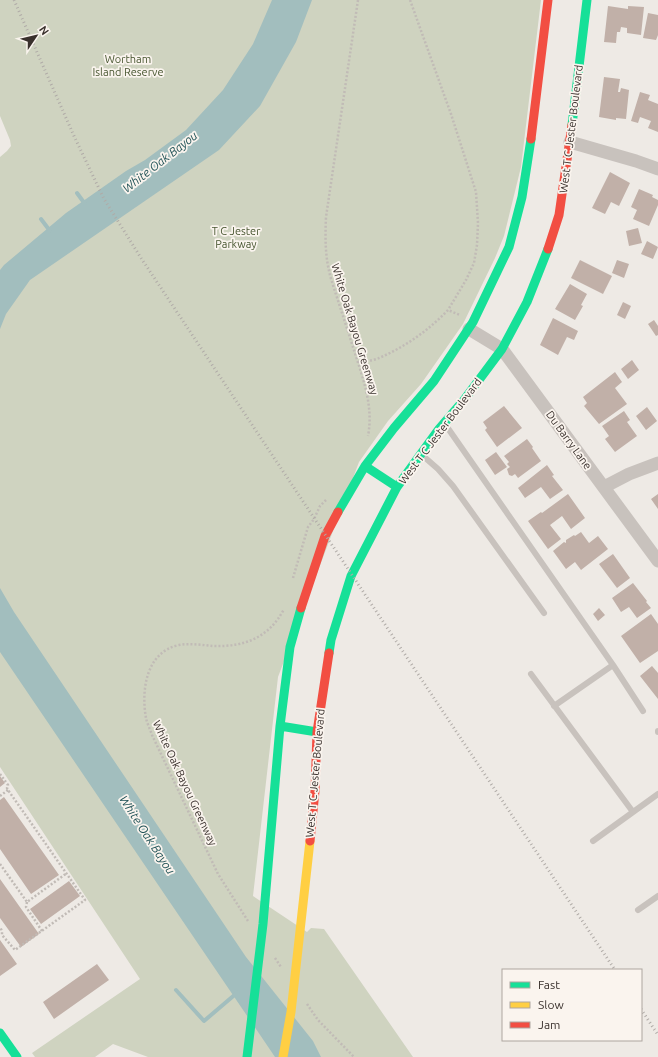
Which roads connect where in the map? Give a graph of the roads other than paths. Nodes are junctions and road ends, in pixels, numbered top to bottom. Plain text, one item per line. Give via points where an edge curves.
1 (548, 0) edge
2 (587, 0) edge
3 (570, 142) junction
4 (658, 169) edge
5 (469, 329) junction
6 (502, 349) junction
7 (444, 423) junction
8 (421, 454) junction
9 (658, 463) edge
10 (365, 466) junction
11 (397, 487) junction
12 (604, 488) junction
13 (658, 562) edge
14 (544, 613) dead end
15 (613, 665) junction
16 (531, 674) dead end
17 (554, 706) junction
18 (643, 710) dead end
19 (280, 726) junction
20 (317, 732) junction
21 (658, 794) edge
22 (633, 812) junction
23 (593, 841) dead end
24 (658, 896) edge
25 (638, 910) dead end
26 (0, 1033) edge
27 (17, 1057) edge
28 (247, 1057) edge
29 (283, 1057) edge

1 - 5 main road via 522,197 509,247
2 - 3 main road, West T C Jester Boulevard
3 - 4 street
3 - 6 main road, West T C Jester Boulevard via 559,215 546,257 527,302
5 - 6 street, Du Barry Lane
5 - 10 main road via 434,381
6 - 7 main road, West T C Jester Boulevard
6 - 12 street, Du Barry Lane
7 - 8 main road, West T C Jester Boulevard
7 - 15 lane
8 - 11 main road, West T C Jester Boulevard
8 - 14 lane via 438,468 453,486
9 - 12 street via 629,474
10 - 11 main road
10 - 19 main road via 325,536 306,592 290,647
11 - 20 main road, West T C Jester Boulevard via 351,576 331,640
12 - 13 street, Du Barry Lane
15 - 17 lane
15 - 18 lane
16 - 17 lane
17 - 22 lane
19 - 20 main road
19 - 28 main road via 263,924
20 - 29 main road, West T C Jester Boulevard via 315,791 291,1012
21 - 22 lane
22 - 23 lane
24 - 25 lane
26 - 27 main road

